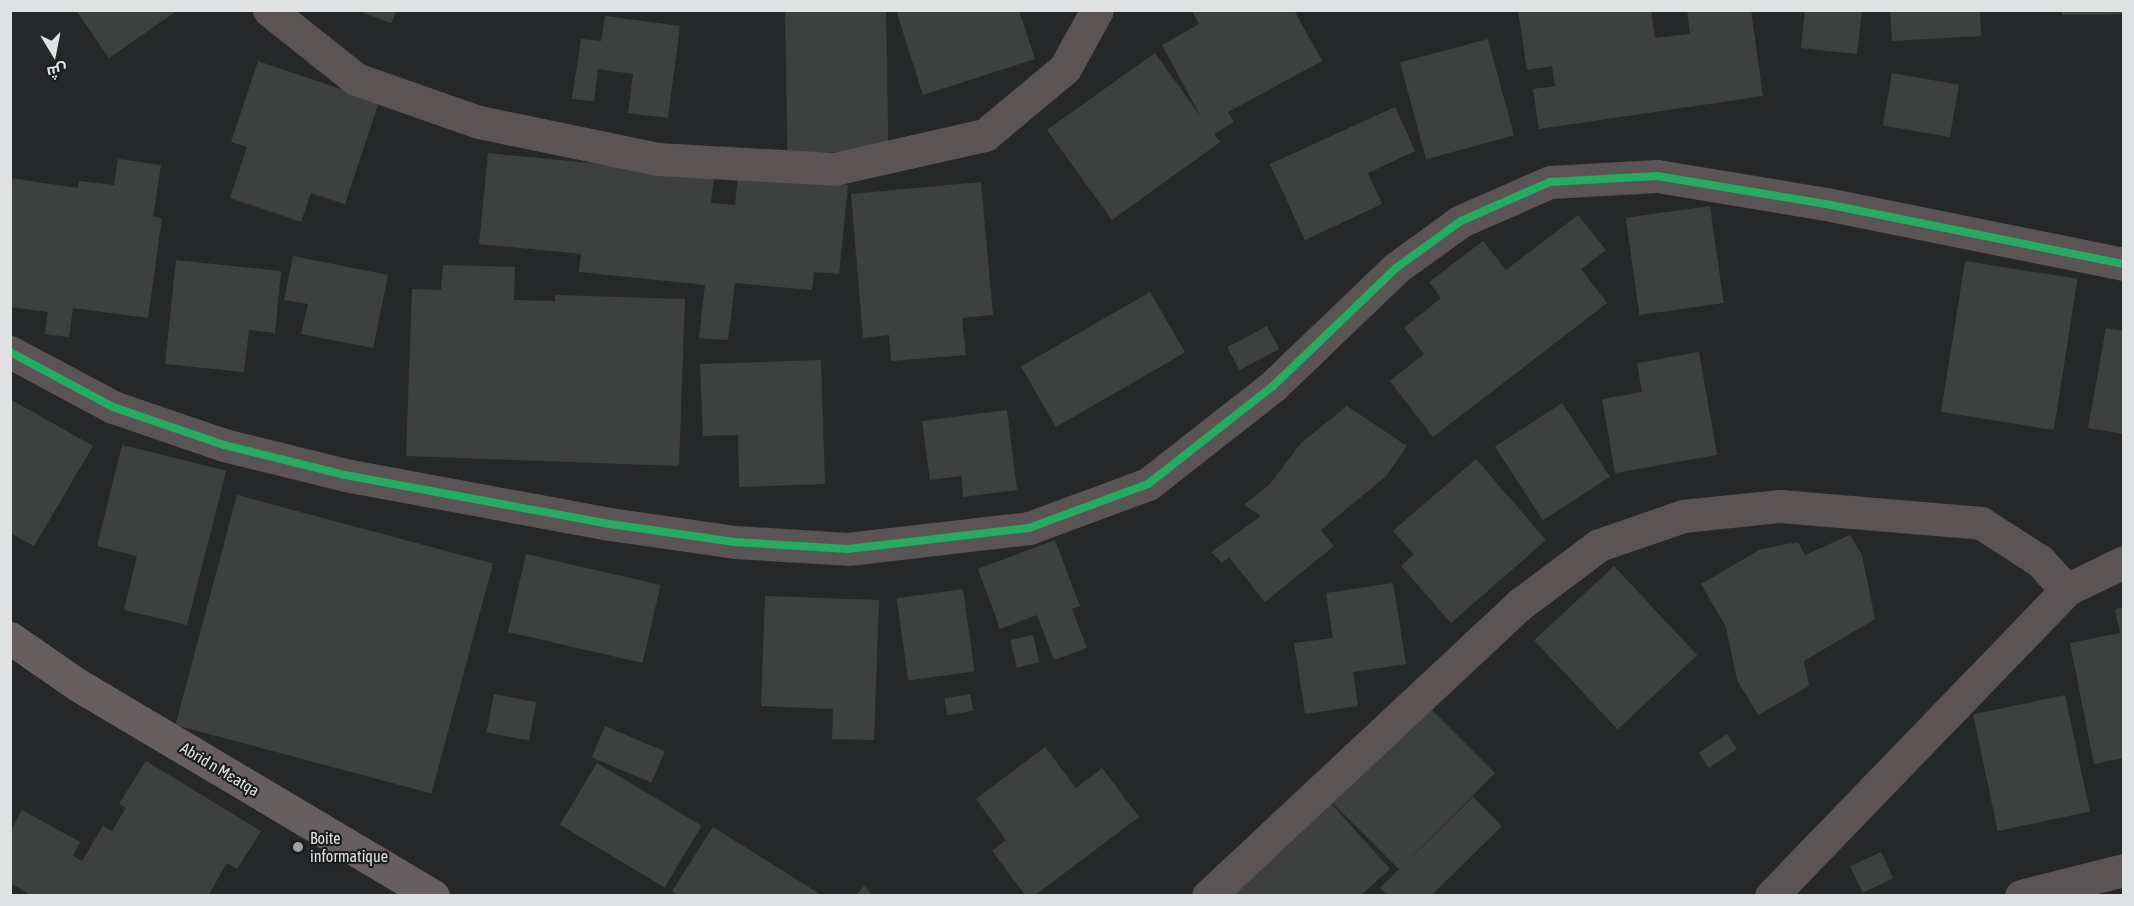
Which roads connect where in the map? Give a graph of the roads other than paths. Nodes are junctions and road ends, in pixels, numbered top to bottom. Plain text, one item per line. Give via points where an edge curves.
1 (269, 10) edge
2 (1097, 10) edge
3 (2124, 264) edge
4 (10, 352) edge
5 (2124, 562) edge
6 (2066, 590) junction
7 (10, 638) edge
8 (2124, 870) edge
9 (433, 896) edge
10 (1208, 896) edge
11 (1771, 896) edge
12 (2021, 896) edge

1 - 2 street via 357,79 479,122 657,159 834,169 985,135 1065,68
3 - 4 street via 1826,204 1657,177 1550,183 1461,221 1396,268 1273,386 1148,484 1029,528 848,549 735,542 610,524 345,475 224,445 113,407
5 - 6 street
6 - 10 street via 2040,561 1981,523 1780,506 1683,516 1599,545 1519,605
6 - 11 street
7 - 9 main road, Abrid n Mɛatqa via 78,685
8 - 12 street

